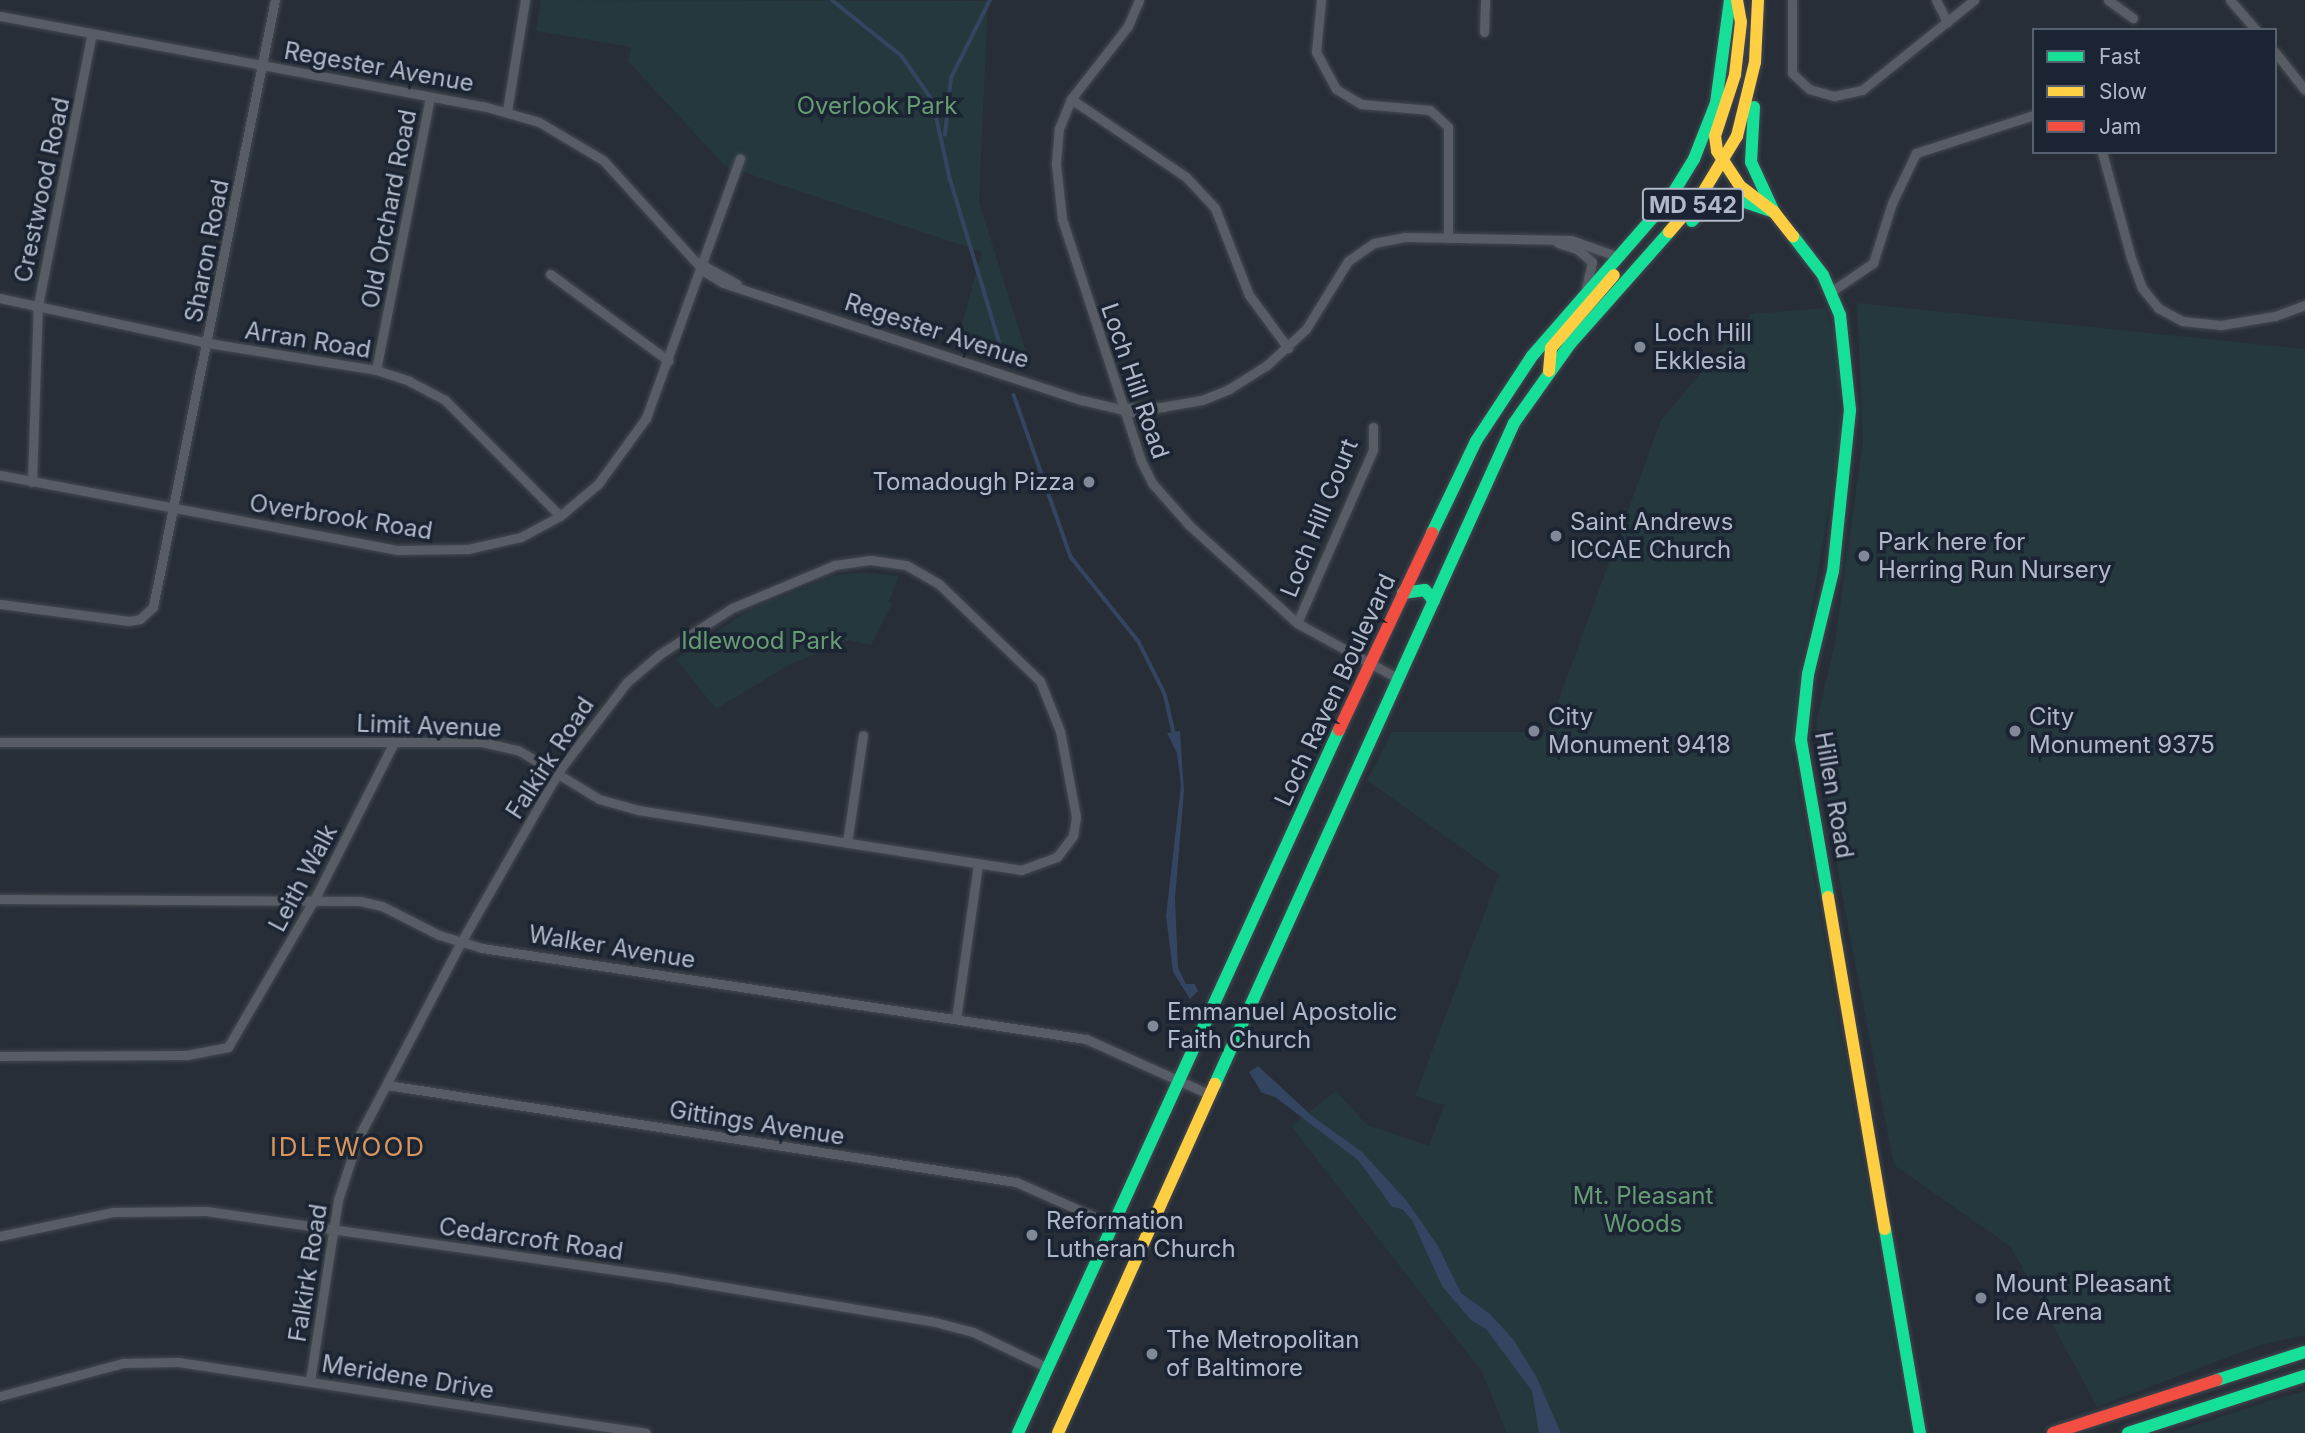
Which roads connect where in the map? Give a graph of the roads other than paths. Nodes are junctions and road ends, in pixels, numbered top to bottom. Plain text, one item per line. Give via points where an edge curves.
1 (275, 0) edge
2 (525, 0) edge
3 (1139, 0) edge
4 (1321, 0) edge
5 (1485, 0) edge
6 (1730, 0) edge
7 (1737, 0) edge
8 (1758, 0) edge
9 (1791, 0) edge
10 (1936, 0) edge
11 (1974, 0) edge
12 (2108, 0) edge
13 (2230, 0) edge
14 (0, 16) edge
15 (2133, 18) dead end
16 (1947, 22) junction
17 (2254, 28) edge
18 (1484, 32) dead end
19 (92, 33) junction
20 (2277, 55) edge
21 (1755, 62) junction
22 (263, 66) junction
23 (2305, 90) edge
24 (430, 97) junction
25 (1071, 99) junction
26 (507, 111) junction
27 (2032, 116) edge
28 (2103, 154) edge
29 (740, 159) dead end
30 (1722, 162) junction
31 (1774, 212) junction
32 (1448, 238) junction
33 (1556, 242) junction
34 (1619, 257) junction
35 (699, 262) junction
36 (1637, 267) junction
37 (550, 274) dead end
38 (1832, 291) junction
39 (0, 298) edge
40 (1579, 301) junction
41 (38, 305) junction
42 (2305, 305) edge
43 (208, 343) junction
44 (1288, 348) junction
45 (669, 361) junction
46 (376, 370) junction
47 (1549, 372) junction
48 (1122, 408) junction
49 (1373, 427) dead end
50 (0, 475) edge
51 (33, 482) junction
52 (174, 509) junction
53 (561, 516) junction
54 (1403, 593) junction
55 (1434, 601) junction
56 (0, 604) edge
57 (1297, 623) junction
58 (1369, 664) junction
59 (1399, 679) junction
60 (863, 735) dead end
61 (0, 742) edge
62 (394, 742) junction
63 (558, 774) junction
64 (1073, 836) joint
65 (847, 843) junction
66 (978, 865) junction
67 (0, 899) edge
68 (314, 900) junction
69 (461, 942) junction
70 (956, 1018) junction
71 (0, 1056) edge
72 (1180, 1079) junction
73 (387, 1085) junction
74 (1211, 1095) junction
75 (1113, 1225) junction
76 (334, 1229) junction
77 (0, 1236) edge
78 (2305, 1352) edge
79 (1048, 1368) junction
80 (2305, 1376) edge
81 (310, 1381) junction
82 (0, 1395) edge
83 (646, 1433) edge
84 (1018, 1433) edge
85 (1058, 1433) edge
86 (1920, 1433) edge
87 (2053, 1433) edge
88 (2128, 1433) edge

1 - 22 street, Sharon Road
2 - 26 street
3 - 25 street, Loch Hill Road via 1128,26
4 - 32 street via 1317,52 1336,89 1361,104 1430,110 1448,127
5 - 18 street
6 - 34 main road, Loch Raven Boulevard / MD 542 via 1722,71 1707,132 1670,198
7 - 30 main road via 1741,22 1735,75 1715,136
8 - 21 main road, MD 542
9 - 16 street via 1792,73 1809,89 1828,95 1861,90
10 - 16 street
11 - 16 street
12 - 15 street
13 - 17 street
14 - 19 street, Regester Avenue
19 - 22 street, Regester Avenue
19 - 41 street, Crestwood Road
20 - 23 street
21 - 30 main road, MD 542 via 1744,116
21 - 31 main road via 1751,162
22 - 24 street, Regester Avenue
22 - 43 street, Sharon Road
24 - 26 street, Regester Avenue
24 - 46 street, Old Orchard Road
25 - 44 street via 1197,188 1221,219 1249,295
25 - 48 street, Loch Hill Road via 1057,147 1059,204
26 - 35 street, Regester Avenue via 539,121 590,149
27 - 38 street via 1916,153 1892,203 1873,263
28 - 42 street via 2131,258 2142,288 2158,308 2182,321 2221,326
29 - 35 street, Overbrook Road via 717,228
30 - 31 main road, Hillen Road via 1740,186
30 - 36 main road, MD 542 via 1696,202
31 - 36 main road via 1742,199 1720,199
31 - 38 main road, Hillen Road
32 - 33 street, Regester Avenue
32 - 44 street, Regester Avenue via 1388,239 1359,251
33 - 34 street, Regester Avenue via 1580,240
33 - 40 street, Regester Avenue via 1577,249 1592,262 1592,275
34 - 40 main road, Loch Raven Boulevard / MD 542
34 - 47 main road via 1614,276 1551,348
35 - 45 street, Overbrook Road
35 - 48 street, Regester Avenue via 714,277 740,288 1082,400
36 - 47 main road, MD 542
37 - 45 street
38 - 86 main road, Hillen Road via 1848,377 1847,464 1832,570 1806,686 1801,740
39 - 41 street, Arran Road
40 - 54 main road, Loch Raven Boulevard / MD 542 via 1532,356 1476,442
41 - 43 street, Arran Road
41 - 51 street, Crestwood Road
43 - 46 street, Arran Road
43 - 52 street, Sharon Road
44 - 48 street, Regester Avenue via 1229,389 1167,408 1132,412
45 - 53 street, Overbrook Road via 632,443 598,484
46 - 53 street, Arran Road via 445,400
47 - 55 main road, MD 542 via 1514,423
48 - 57 street, Loch Hill Road via 1146,474 1163,496
49 - 57 street, Loch Hill Court via 1373,450
50 - 51 street, Overbrook Road
51 - 52 street, Overbrook Road
52 - 53 street, Overbrook Road via 431,553 521,537
52 - 56 street, Sharon Road via 155,600 141,619
54 - 55 main road via 1425,590
54 - 58 main road, Loch Raven Boulevard / MD 542
55 - 59 main road, MD 542
57 - 58 street, Loch Hill Road
58 - 59 street, Loch Hill Road
58 - 72 main road, Loch Raven Boulevard / MD 542
59 - 74 main road
60 - 65 street
61 - 62 street, Limit Avenue
62 - 63 street, Limit Avenue via 505,746
62 - 68 street, Leith Walk
63 - 64 street, Falkirk Road via 594,720 627,682 698,628 732,608 835,565 894,561 939,584 1025,661 1040,681 1068,765 1076,817
63 - 65 street, Limit Avenue via 599,799 638,810
63 - 69 street, Falkirk Road
64 - 66 street, Limit Avenue via 1057,857 1034,869
65 - 66 street, Limit Avenue
66 - 70 street
67 - 68 street, Walker Avenue
68 - 69 street, Walker Avenue via 382,906
68 - 71 street, Leith Walk via 228,1047 206,1054
69 - 70 street, Walker Avenue
69 - 73 street, Falkirk Road
70 - 72 street, Walker Avenue via 1086,1039
72 - 74 street, Walker Avenue
72 - 75 main road, Loch Raven Boulevard
73 - 75 street, Gittings Avenue via 1016,1182
73 - 76 street, Falkirk Road via 351,1155
74 - 85 main road
75 - 79 main road, Loch Raven Boulevard
76 - 77 street, Cedarcroft Road via 178,1209 113,1212
76 - 79 street, Cedarcroft Road via 931,1321 973,1332
76 - 81 street, Falkirk Road
78 - 87 main road
79 - 84 main road, Loch Raven Boulevard
80 - 88 main road
81 - 82 street, Meridene Drive via 145,1361 101,1367
81 - 83 street, Meridene Drive

